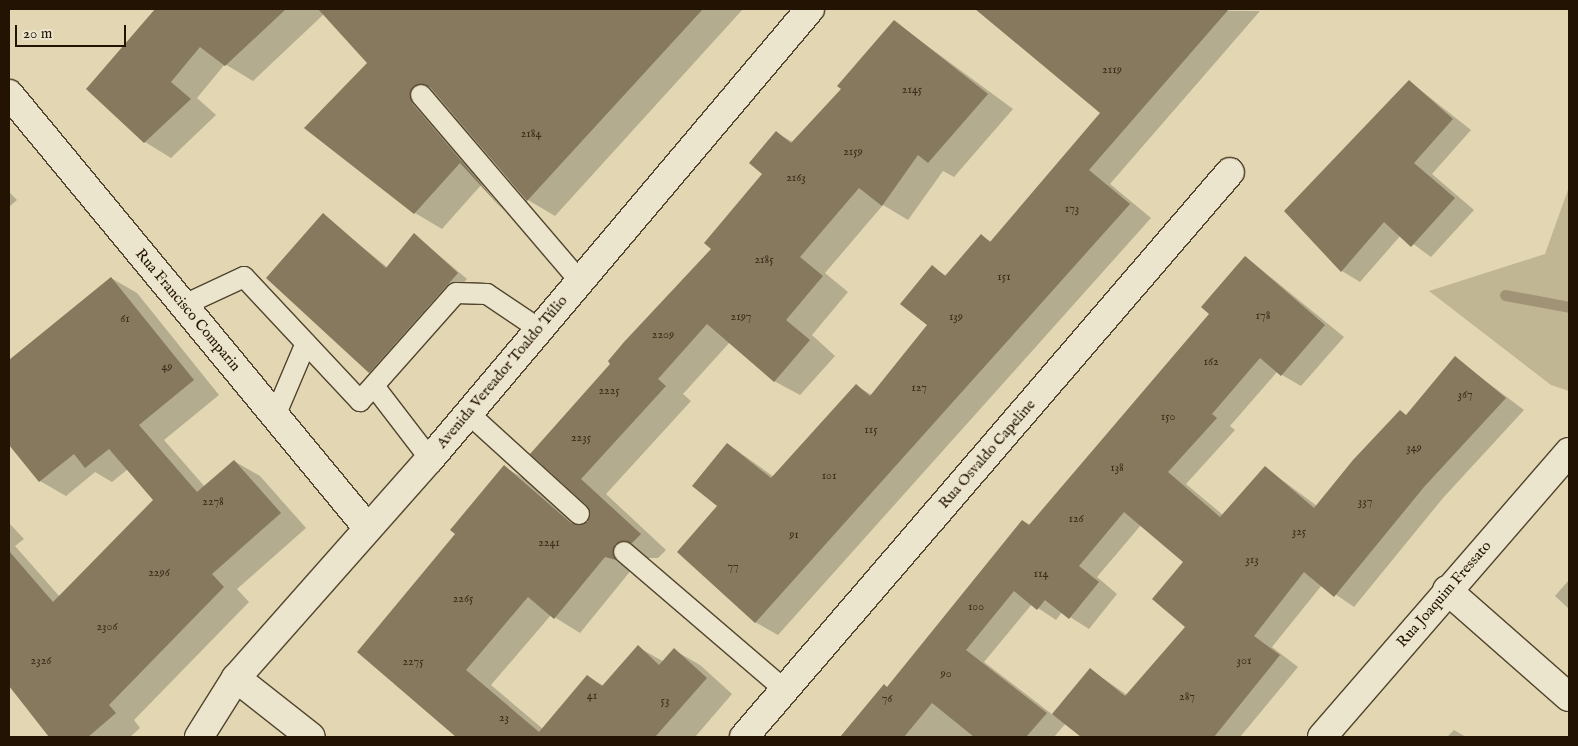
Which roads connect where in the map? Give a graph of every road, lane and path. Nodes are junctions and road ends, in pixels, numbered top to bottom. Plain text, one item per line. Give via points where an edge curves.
1 (810, 9) edge
2 (9, 94) edge
3 (421, 95) dead end
4 (1230, 172) dead end
5 (579, 280) junction
6 (184, 306) junction
7 (539, 328) junction
8 (306, 343) junction
9 (374, 386) junction
10 (468, 413) junction
11 (276, 416) junction
12 (1569, 452) edge
13 (430, 459) junction
14 (579, 514) dead end
15 (367, 527) junction
16 (624, 552) dead end
17 (1447, 590) junction
18 (236, 678) junction
19 (785, 690) junction
20 (1569, 697) edge
21 (199, 737) edge
22 (311, 737) edge
23 (744, 737) edge
24 (1322, 737) edge

1 - 5 street, Avenida Vereador Toaldo Túlio
2 - 6 street, Rua Francisco Comparin
3 - 5 lane
4 - 19 street, Rua Osvaldo Capeline
5 - 7 street, Avenida Vereador Toaldo Túlio
6 - 8 lane via 244,276
6 - 11 street, Rua Francisco Comparin
7 - 9 lane via 487,294 456,293
7 - 10 street, Avenida Vereador Toaldo Túlio
8 - 9 lane via 360,401
8 - 11 lane
9 - 13 lane
10 - 13 street, Avenida Vereador Toaldo Túlio
10 - 14 lane
11 - 15 street, Rua Francisco Comparin
12 - 17 street, Rua Joaquim Fressato
13 - 15 street, Avenida Vereador Toaldo Túlio
15 - 18 street, Avenida Vereador Toaldo Túlio
16 - 19 lane
17 - 20 street
17 - 24 street, Rua Joaquim Fressato
18 - 21 street, Avenida Vereador Toaldo Túlio
18 - 22 street
19 - 23 street, Rua Osvaldo Capeline

